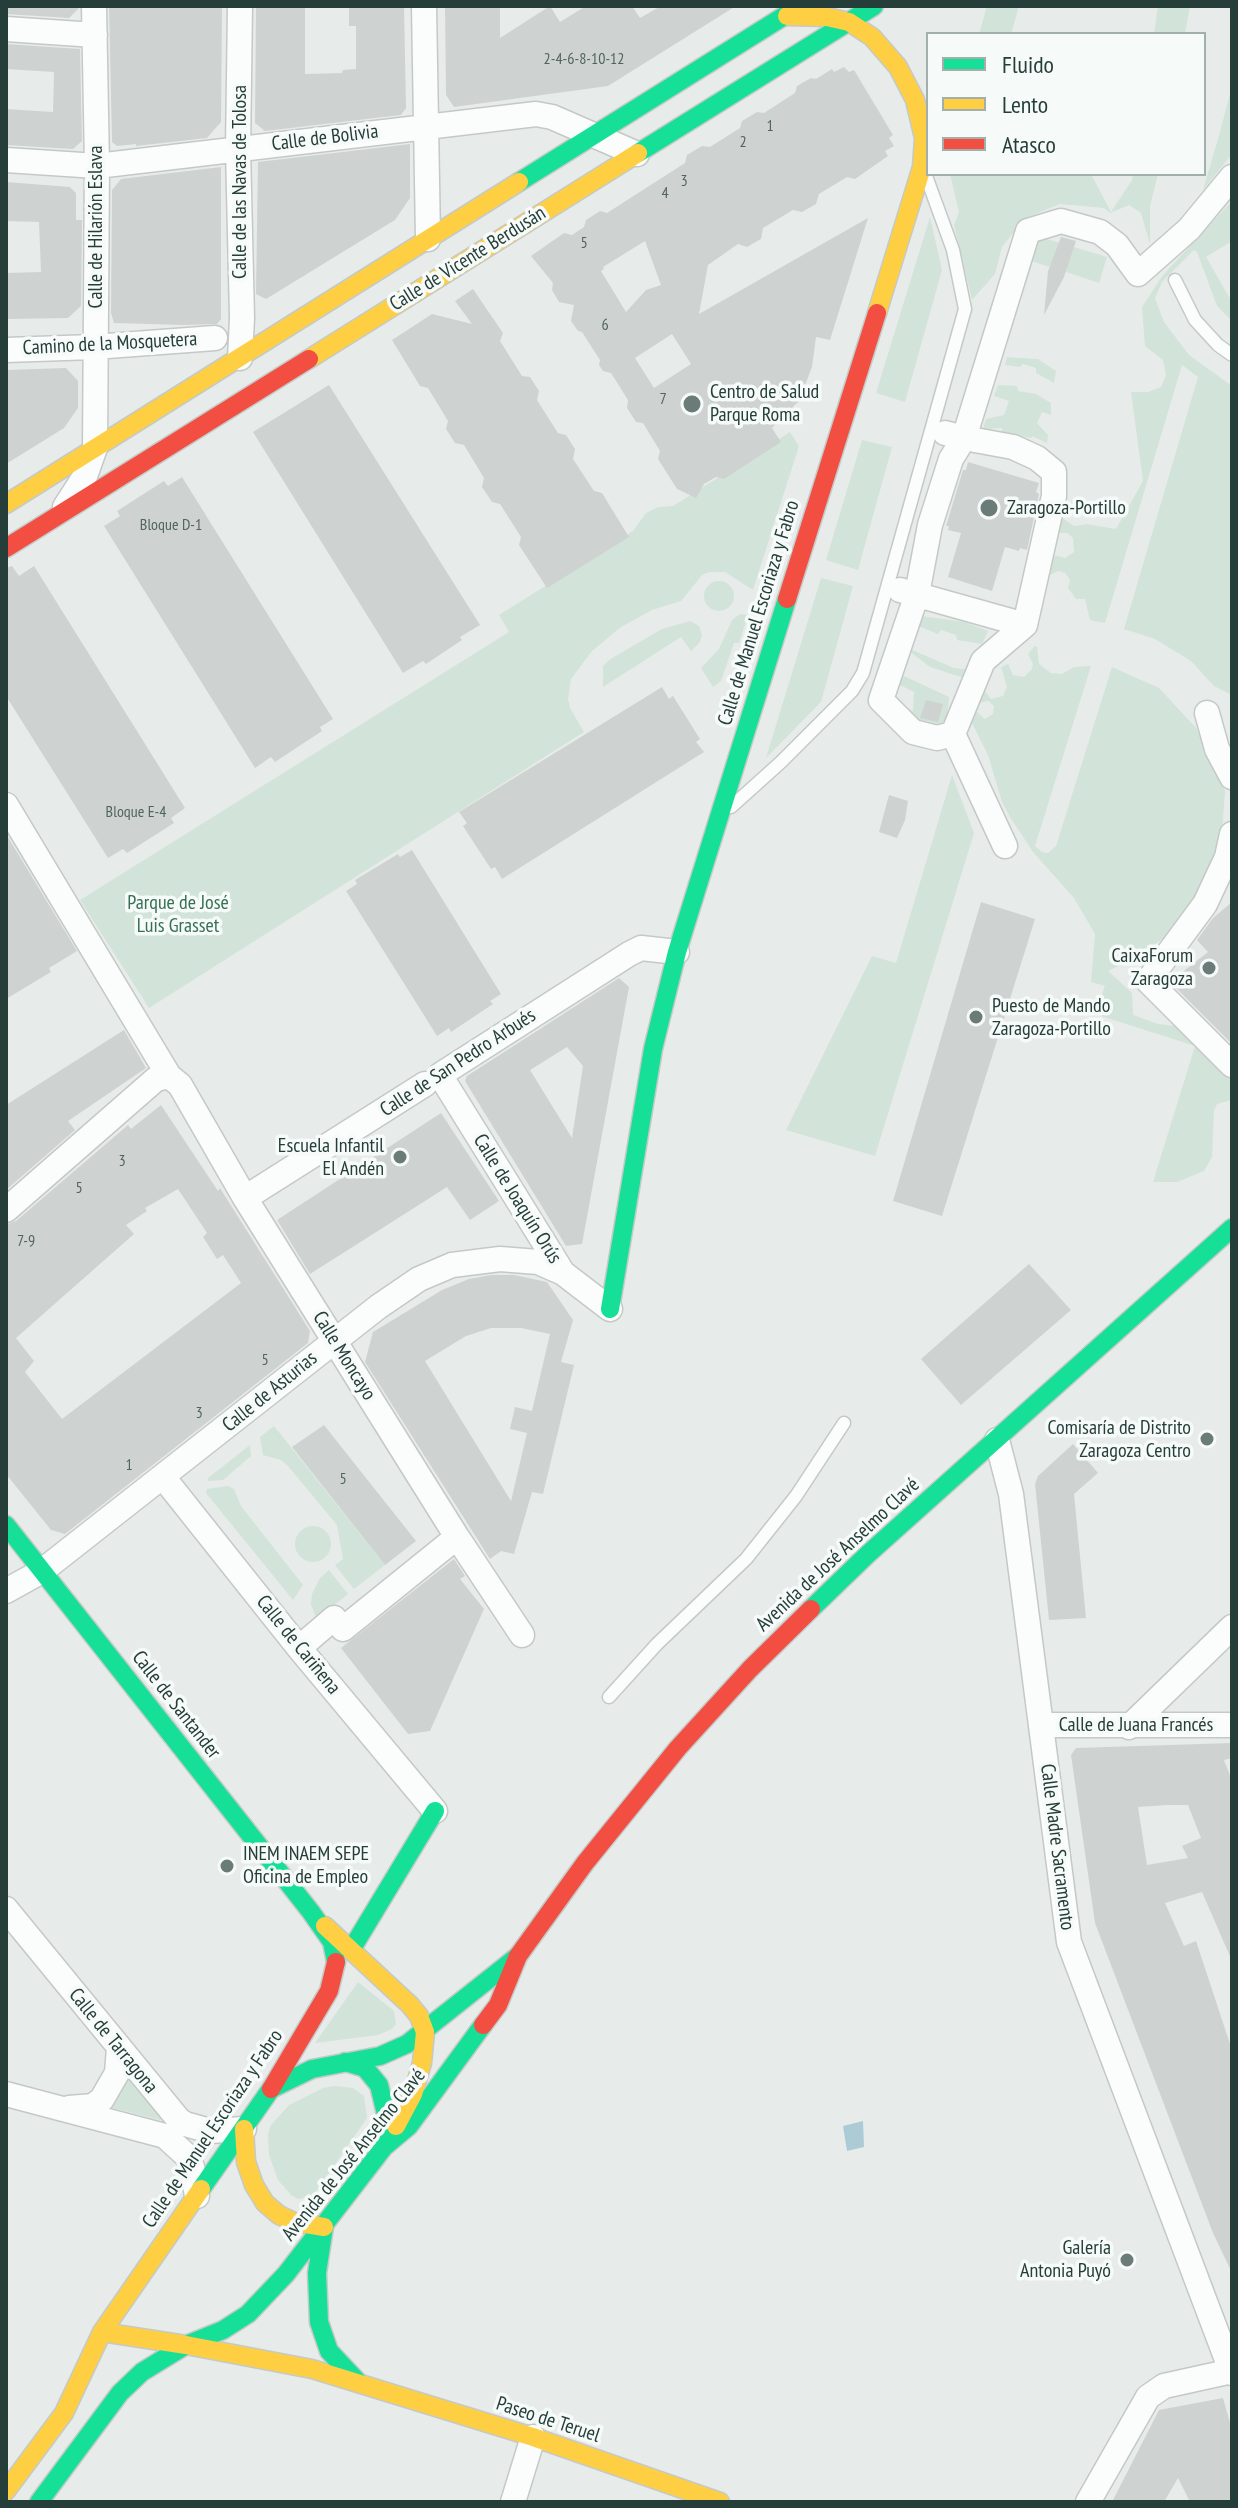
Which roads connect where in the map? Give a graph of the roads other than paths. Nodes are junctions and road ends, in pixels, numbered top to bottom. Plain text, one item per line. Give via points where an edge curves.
1 (94, 6) edge
2 (240, 6) edge
3 (424, 6) edge
4 (874, 6) edge
5 (793, 11) edge
6 (849, 22) junction
7 (6, 29) edge
8 (95, 35) junction
9 (426, 125) junction
10 (593, 135) junction
11 (238, 149) junction
12 (637, 154) junction
13 (6, 160) edge
14 (97, 166) junction
15 (922, 167) junction
16 (1232, 177) edge
17 (428, 239) junction
18 (1175, 280) dead end
19 (215, 338) dead end
20 (94, 347) junction
21 (6, 350) edge
22 (1232, 355) edge
23 (240, 358) junction
24 (954, 436) junction
25 (95, 448) junction
26 (6, 504) edge
27 (62, 512) junction
28 (6, 548) edge
29 (908, 592) junction
30 (1025, 625) junction
31 (1232, 731) edge
32 (953, 734) junction
33 (1232, 777) edge
34 (6, 805) edge
35 (720, 817) junction
36 (1232, 834) edge
37 (1005, 846) dead end
38 (1226, 869) edge
39 (677, 952) junction
40 (1232, 1065) edge
41 (169, 1076) junction
42 (432, 1079) junction
43 (245, 1198) junction
44 (6, 1210) edge
45 (1232, 1228) edge
46 (563, 1273) junction
47 (610, 1309) joint
48 (334, 1341) junction
49 (844, 1423) dead end
50 (997, 1440) junction
51 (163, 1477) junction
52 (6, 1525) edge
53 (457, 1537) junction
54 (42, 1571) junction
55 (6, 1591) edge
56 (1232, 1627) edge
57 (522, 1635) dead end
58 (299, 1648) junction
59 (609, 1697) dead end
60 (1041, 1725) junction
61 (1232, 1725) edge
62 (1129, 1727) junction
63 (435, 1811) joint
64 (6, 1909) edge
65 (311, 1912) junction
66 (332, 1942) joint
67 (351, 1950) junction
68 (518, 1956) junction
69 (425, 2032) junction
70 (119, 2048) junction
71 (345, 2062) junction
72 (271, 2089) junction
73 (6, 2094) edge
74 (63, 2108) junction
75 (244, 2129) junction
76 (384, 2147) junction
77 (197, 2196) junction
78 (324, 2227) junction
79 (102, 2332) junction
80 (186, 2345) junction
81 (1232, 2372) edge
82 (362, 2385) junction
83 (533, 2437) junction
84 (6, 2491) edge
85 (39, 2502) edge
86 (513, 2502) edge
87 (720, 2502) edge
88 (1088, 2502) edge

1 - 8 street, Calle de Hilarión Eslava
2 - 11 street, Calle de las Navas de Tolosa
3 - 9 street
4 - 6 main road, Calle de Vicente Berdusán
5 - 6 main road
5 - 10 main road, Calle de Vicente Berdusán
6 - 12 main road, Calle de Vicente Berdusán
6 - 15 main road, Calle de Manuel Escoriaza y Fabro via 872,37 909,84 924,138
7 - 8 street
8 - 14 street, Calle de Hilarión Eslava
9 - 10 street, Calle de Bolivia via 536,114
9 - 11 street, Calle de Bolivia
9 - 17 street
10 - 12 street, Calle de Bolivia
10 - 17 main road, Calle de Vicente Berdusán
11 - 14 street, Calle de Bolivia
11 - 23 street, Calle de las Navas de Tolosa
12 - 27 main road, Calle de Vicente Berdusán
13 - 14 street, Calle de Bolivia
14 - 20 street, Calle de Hilarión Eslava
15 - 35 main road, Calle de Manuel Escoriaza y Fabro
15 - 35 lane via 945,223 965,309 863,673 823,721
16 - 24 street via 1189,229 1138,274 1100,232 1061,221 1028,231
17 - 23 main road, Calle de Vicente Berdusán
18 - 22 lane via 1195,320
19 - 20 street, Camino de la Mosquetera
20 - 21 street, Camino de la Mosquetera
20 - 25 street, Calle de Hilarión Eslava
23 - 25 main road, Calle de Vicente Berdusán
24 - 29 street
24 - 30 street via 1013,447 1054,472 1054,496
25 - 26 main road, Calle de Vicente Berdusán
25 - 27 street, Calle de Vicente Berdusán
27 - 28 main road, Calle de Vicente Berdusán
29 - 30 street
29 - 32 street via 881,700 913,732 937,738
30 - 32 street via 983,661
31 - 33 street via 1207,713
32 - 37 street
34 - 41 street, Calle Moncayo
35 - 39 main road, Calle de Manuel Escoriaza y Fabro
36 - 38 street
38 - 40 street via 1148,981
39 - 42 street, Calle de San Pedro Arbués via 641,948 629,954
39 - 47 main road, Calle de Manuel Escoriaza y Fabro via 653,1049
41 - 43 street, Calle Moncayo via 180,1085
41 - 44 street via 156,1079
42 - 43 street, Calle de San Pedro Arbués
42 - 46 street, Calle de Joaquín Orús
43 - 48 street, Calle Moncayo
45 - 50 main road, Avenida de José Anselmo Clavé
46 - 47 street, Calle de Joaquín Orús
46 - 48 street, Calle de Asturias via 538,1262 500,1259 452,1265 419,1279
48 - 51 street, Calle de Asturias
48 - 53 street, Calle Moncayo
49 - 59 lane via 746,1559
50 - 60 street, Calle Madre Sacramento via 1011,1494
50 - 68 main road, Avenida de José Anselmo Clavé via 836,1584 719,1702 614,1826
51 - 54 street, Calle de Asturias
51 - 58 street, Calle de Cariñena
52 - 54 main road, Calle de Santander
53 - 57 street, Calle Moncayo
53 - 58 street via 343,1629 334,1618
54 - 55 street, Calle de Asturias
54 - 65 main road, Calle de Santander
56 - 62 street
58 - 63 street, Calle de Cariñena
60 - 62 street, Calle de Juana Francés
60 - 81 street, Calle Madre Sacramento via 1069,1942
61 - 62 street, Calle de Juana Francés
63 - 67 main road
64 - 70 street, Calle de Tarragona
65 - 66 main road, Calle de Santander
65 - 67 main road, Calle de Santander
66 - 72 main road, Calle de Manuel Escoriaza y Fabro via 335,1972 329,1991
67 - 69 main road, Calle de Santander via 410,2005
68 - 69 main road, Avenida de José Anselmo Clavé
68 - 76 main road, Avenida de José Anselmo Clavé via 498,2005 409,2126
69 - 71 main road, Avenida de José Anselmo Clavé via 388,2053
69 - 76 main road via 413,2094
70 - 74 street via 117,2073 102,2099 93,2106
70 - 75 street, Calle de Tarragona via 185,2124 218,2132
71 - 72 main road, Avenida de José Anselmo Clavé via 312,2069
71 - 76 main road via 365,2068 379,2085 386,2114
72 - 75 main road, Calle de Manuel Escoriaza y Fabro
73 - 74 street
74 - 77 street via 165,2136 187,2156
75 - 77 main road, Calle de Manuel Escoriaza y Fabro
75 - 78 main road via 246,2162 265,2203 294,2222
76 - 78 main road, Avenida de José Anselmo Clavé
77 - 79 main road, Calle de Manuel Escoriaza y Fabro
78 - 80 main road, Avenida de José Anselmo Clavé via 254,2310
78 - 82 main road, Paseo de Teruel via 317,2273 319,2322 329,2351
79 - 80 main road, Paseo de Teruel
79 - 84 main road, Calle de Manuel Escoriaza y Fabro via 64,2413
80 - 82 main road, Paseo de Teruel via 270,2359
80 - 85 main road, Avenida de José Anselmo Clavé via 150,2365 120,2393
81 - 88 street via 1164,2386 1148,2397
82 - 83 main road, Paseo de Teruel
83 - 86 street
83 - 87 main road, Paseo de Teruel

